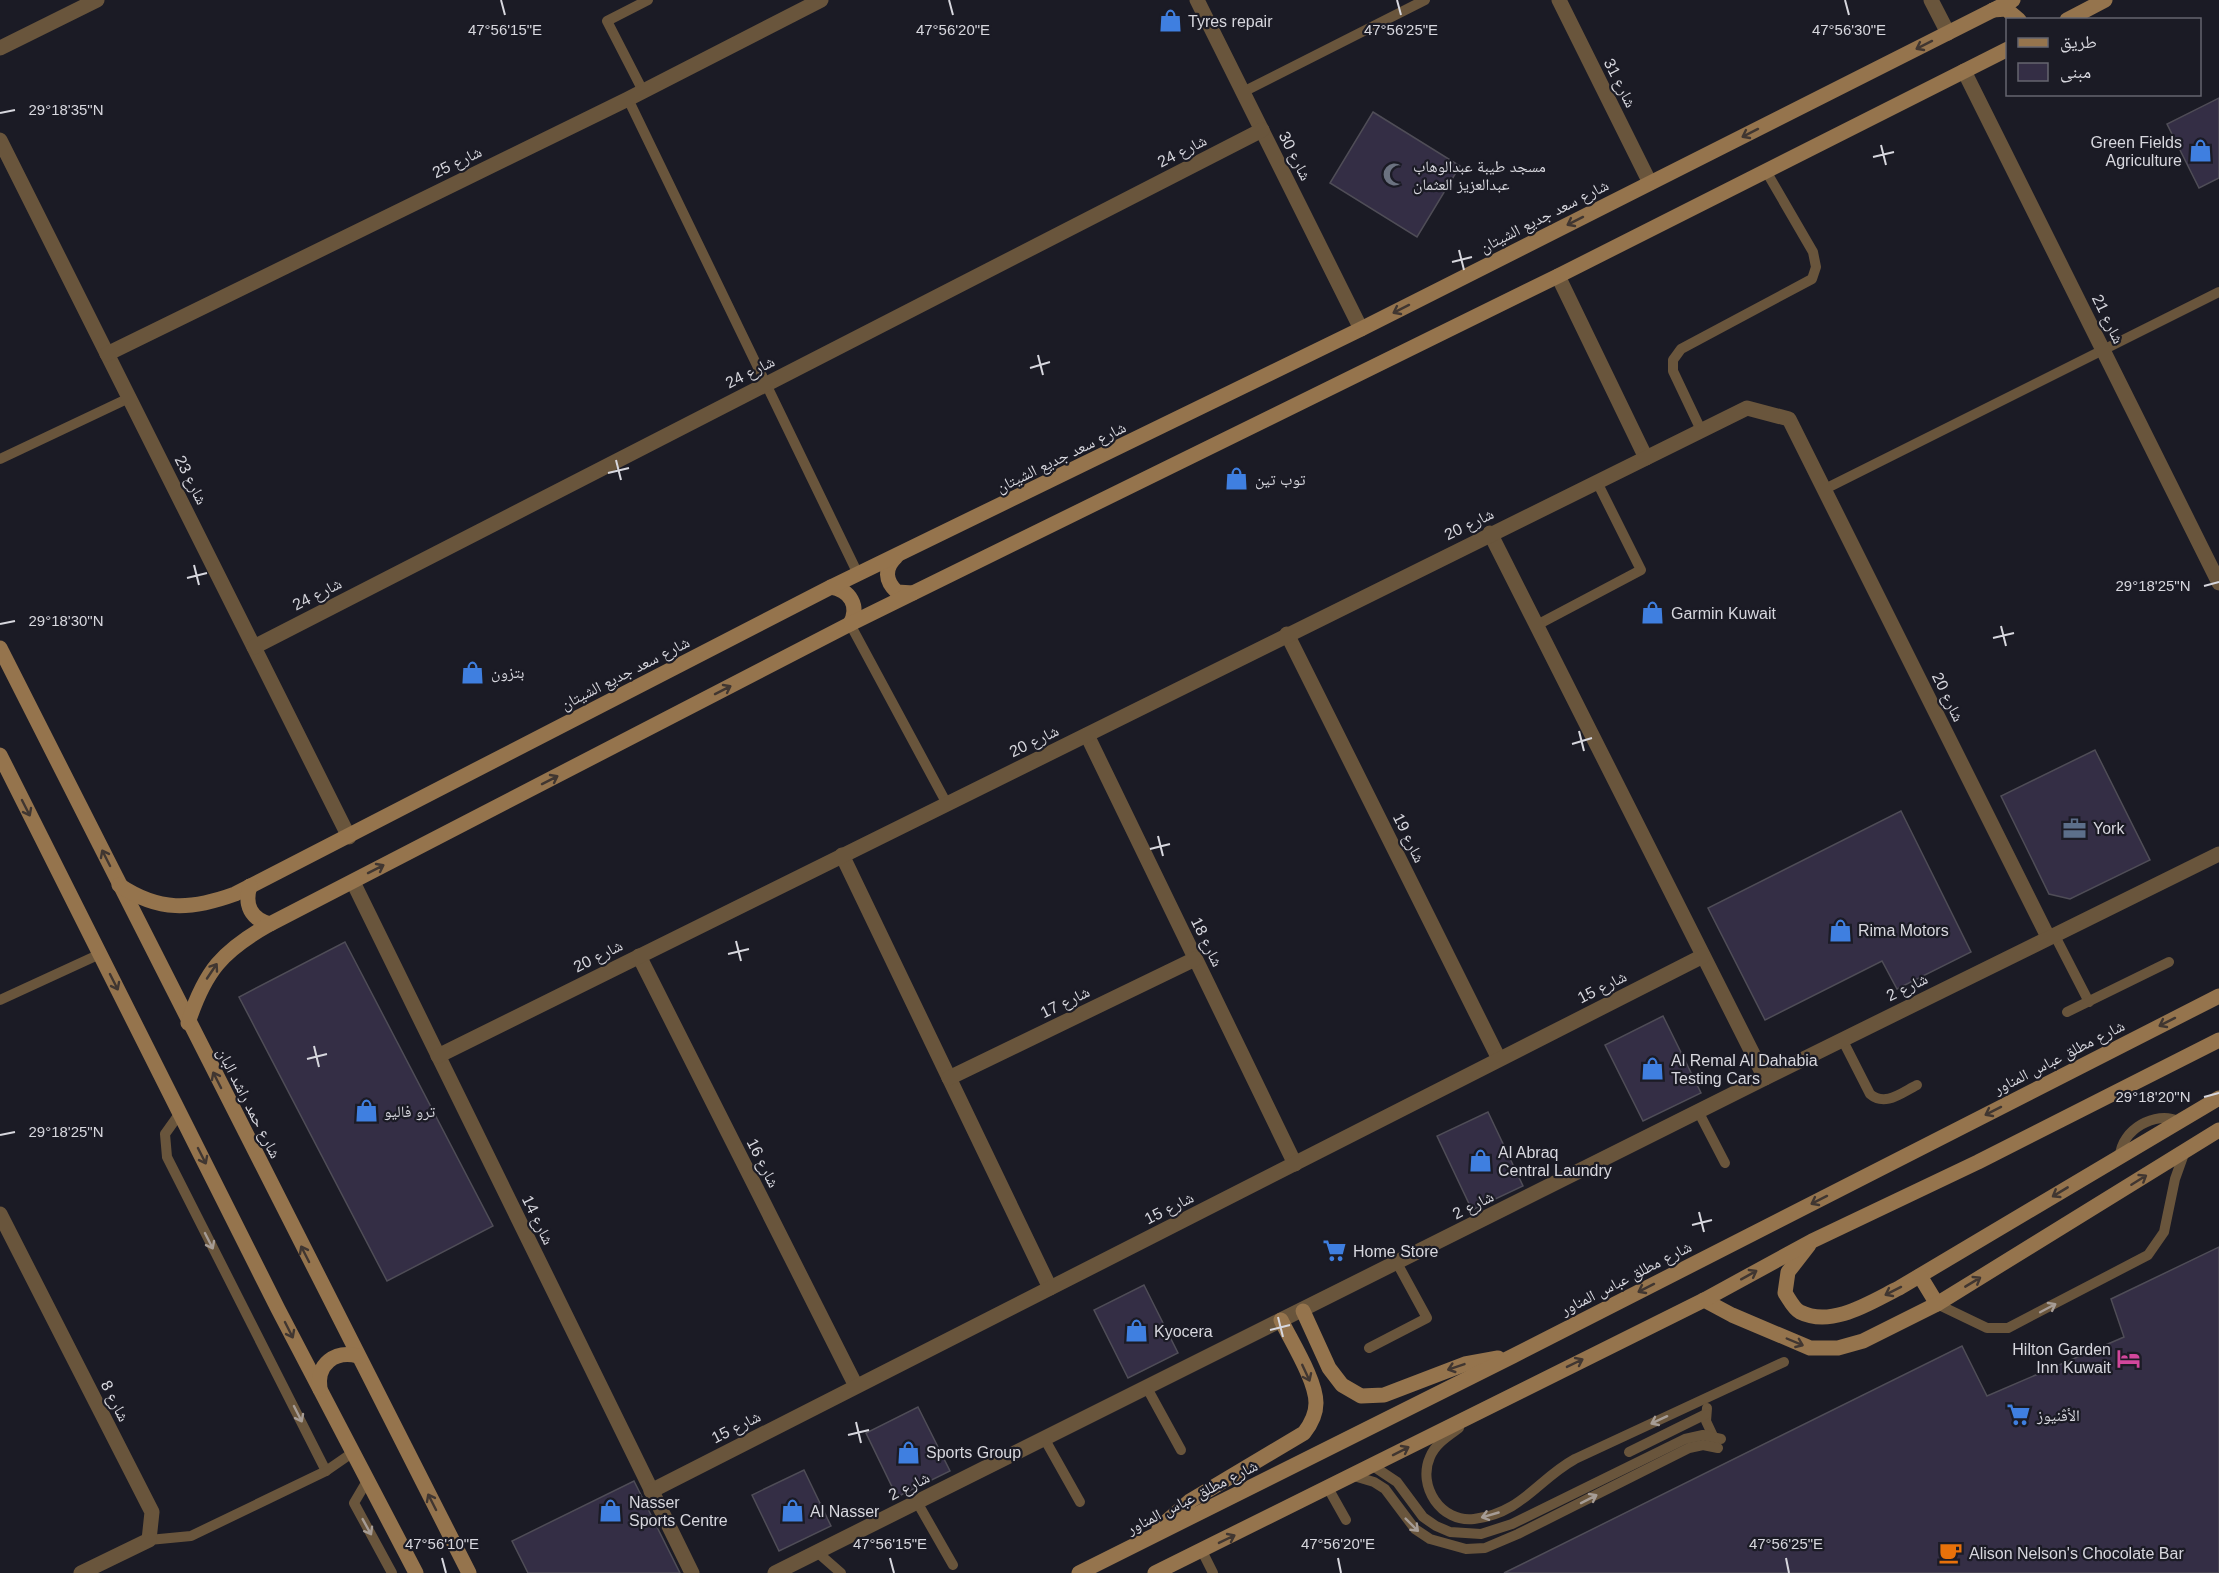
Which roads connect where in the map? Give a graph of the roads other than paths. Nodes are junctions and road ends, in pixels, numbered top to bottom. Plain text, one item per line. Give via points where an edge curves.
1 (97, 0) edge
2 (648, 0) edge
3 (821, 0) edge
4 (1197, 0) edge
5 (1425, 0) edge
6 (1559, 0) edge
7 (1931, 0) edge
8 (2013, 0) edge
9 (2076, 0) edge
10 (2100, 3) edge
11 (1992, 11) junction
12 (2017, 18) edge
13 (2071, 18) edge
14 (1948, 33) junction
15 (0, 48) edge
16 (2006, 50) edge
17 (1964, 71) junction
18 (643, 91) junction
19 (1243, 92) junction
20 (628, 99) junction
21 (1262, 130) junction
22 (0, 140) edge
23 (1766, 171) junction
24 (1650, 183) junction
25 (1558, 276) junction
26 (2219, 292) edge
27 (1361, 329) junction
28 (2103, 350) junction
29 (107, 354) junction
30 (765, 384) junction
31 (129, 398) junction
32 (1701, 430) junction
33 (1646, 458) junction
34 (0, 459) edge
35 (1597, 482) junction
36 (1825, 489) junction
37 (1490, 533) junction
38 (896, 557) junction
39 (858, 574) junction
40 (2219, 583) edge
41 (831, 587) junction
42 (913, 593) junction
43 (850, 624) junction
44 (1536, 625) junction
45 (1287, 634) junction
46 (254, 646) junction
47 (0, 648) edge
48 (6, 671) edge
49 (1087, 735) junction
50 (0, 755) edge
51 (947, 804) junction
52 (349, 837) junction
53 (2219, 854) edge
54 (842, 855) junction
55 (353, 882) junction
56 (119, 885) junction
57 (250, 886) junction
58 (270, 924) junction
59 (2051, 936) junction
60 (100, 954) junction
61 (639, 956) junction
62 (1703, 956) junction
63 (1196, 959) junction
64 (2169, 962) dead end
65 (2219, 996) edge
66 (0, 1000) edge
67 (2089, 1002) junction
68 (2067, 1012) dead end
69 (188, 1023) junction
70 (1842, 1039) junction
71 (2219, 1040) edge
72 (438, 1056) junction
73 (1499, 1059) junction
74 (949, 1078) junction
75 (1764, 1078) junction
76 (1917, 1085) dead end
77 (2219, 1098) edge
78 (1698, 1111) junction
79 (180, 1113) junction
80 (2219, 1130) edge
81 (2185, 1151) junction
82 (1725, 1163) dead end
83 (1295, 1164) junction
84 (0, 1214) edge
85 (1812, 1241) junction
86 (1397, 1263) junction
87 (1920, 1276) junction
88 (1050, 1288) junction
89 (1704, 1300) junction
90 (1937, 1304) junction
91 (1303, 1311) junction
92 (1281, 1320) junction
93 (1369, 1348) dead end
94 (358, 1356) junction
95 (1513, 1356) junction
96 (1784, 1362) dead end
97 (856, 1386) junction
98 (1147, 1388) junction
99 (320, 1390) junction
100 (1712, 1396) junction
101 (1488, 1407) junction
102 (1706, 1414) junction
103 (1044, 1438) junction
104 (1717, 1441) junction
105 (1181, 1450) dead end
106 (1629, 1452) dead end
107 (352, 1453) junction
108 (1373, 1466) junction
109 (326, 1471) junction
110 (1354, 1476) junction
111 (367, 1481) junction
112 (1328, 1488) junction
113 (651, 1491) junction
114 (917, 1502) junction
115 (1080, 1502) dead end
116 (1346, 1520) dead end
117 (1149, 1539) junction
118 (149, 1540) junction
119 (1202, 1551) junction
120 (817, 1552) junction
121 (953, 1565) dead end
122 (81, 1573) edge
123 (392, 1573) edge
124 (416, 1573) edge
125 (468, 1573) edge
126 (692, 1573) edge
127 (775, 1573) edge
128 (841, 1573) edge
129 (1079, 1573) edge
130 (1155, 1573) edge
131 (1214, 1573) edge

1 - 15 street
2 - 18 lane via 607,21
3 - 18 street, شارع 25
4 - 19 street, شارع 30
5 - 19 lane
6 - 24 street, شارع 31
7 - 14 street
8 - 11 street, شارع سعد جديع الشيتان
9 - 10 street via 2082,4
10 - 13 street
11 - 12 street via 2006,9
11 - 14 street, شارع سعد جديع الشيتان
14 -> 24 street, شارع سعد جديع الشيتان
16 - 17 street
17 - 23 street
17 - 28 street, شارع 21
18 - 20 street, شارع 25
19 - 21 street, شارع 30
20 - 29 street, شارع 25
20 - 30 lane
21 - 27 street, شارع 30
21 - 30 street, شارع 24
22 - 29 street, شارع 23
23 - 25 street
23 - 32 lane via 1813,252 1816,267 1812,279 1681,349 1673,360 1673,371
24 -> 27 street, شارع سعد جديع الشيتان
25 - 33 street
25 - 42 street
26 - 28 lane
27 - 38 street, شارع سعد جديع الشيتان
28 - 36 lane
28 - 40 street, شارع 21
29 - 31 street, شارع 23
30 - 39 lane
30 - 46 street, شارع 24
31 - 34 lane
31 - 46 street, شارع 23
32 - 33 street, شارع 20
32 - 36 street, شارع 20 via 1747,408 1789,419
33 - 35 street, شارع 20
35 - 37 street, شارع 20
35 - 44 lane via 1641,570
36 - 59 street, شارع 20
37 - 44 street
37 - 45 street, شارع 20
38 - 39 street, شارع سعد جديع الشيتان
38 - 42 street via 888,567 888,581 897,592
39 - 41 street, شارع سعد جديع الشيتان
41 - 43 street via 852,600 855,612
41 - 52 street, شارع سعد جديع الشيتان
42 - 43 street
43 - 51 lane
55 -> 43 street
44 - 62 street
45 - 49 street, شارع 20
45 - 73 street, شارع 19
46 - 52 street, شارع 23
47 - 48 street, شارع حمد راشد البان
56 -> 48 street, شارع حمد راشد البان
49 - 51 street, شارع 20
49 - 63 street, شارع 18
50 -> 60 street
51 - 54 street, شارع 20
52 - 57 street, شارع سعد جديع الشيتان
53 - 59 street, شارع 2
54 - 61 street, شارع 20
54 - 74 street
55 - 58 street
55 - 72 street, شارع 14
56 - 57 street, شارع سعد جديع الشيتان via 135,896 167,906 211,902
56 - 69 street, شارع حمد راشد البان
57 - 58 street via 250,912
69 -> 58 street via 198,992 217,963 240,940
59 - 67 lane
59 - 70 street, شارع 2
60 - 66 lane
60 -> 79 street
61 - 72 street, شارع 20
61 - 97 street, شارع 16
62 - 73 street, شارع 15
62 - 75 street
63 - 74 street, شارع 17
63 - 83 street, شارع 18
64 - 67 lane
65 -> 95 street, شارع مطلق عباس المناور
67 - 68 lane
94 -> 69 street, شارع حمد راشد البان
70 - 75 street, شارع 2
70 - 76 lane via 1876,1100 1883,1101
71 - 85 street
72 - 113 street, شارع 14
73 - 83 street, شارع 15
74 - 88 street
75 - 78 street, شارع 2
77 -> 87 street
78 - 82 lane
78 - 86 street, شارع 2
79 -> 99 street
79 -> 109 lane via 165,1134 167,1157
80 - 81 street
90 -> 81 street
90 -> 81 lane via 1987,1328 2007,1328 2148,1255 2164,1232
83 - 88 street, شارع 15
84 - 118 street, شارع 8 via 152,1512
87 -> 85 street via 1850,1312 1818,1317 1798,1311 1785,1293 1788,1272
89 -> 85 street
86 - 91 street, شارع 2
86 - 93 lane via 1427,1318
87 - 90 street
88 - 97 street, شارع 15
89 -> 90 street via 1810,1348 1838,1348 1863,1341
101 -> 89 street
91 - 92 street, شارع 2
95 -> 91 street via 1465,1364 1384,1395 1361,1396 1342,1385 1329,1368
92 - 98 street, شارع 2
92 -> 117 street via 1312,1385 1314,1419 1304,1433 1190,1501
94 - 99 street via 340,1354 324,1364
125 -> 94 street, شارع حمد راشد البان
95 - 117 street, شارع مطلق عباس المناور
96 - 100 lane
97 - 113 street, شارع 15
98 - 103 street, شارع 2
98 - 105 lane
99 - 107 street
100 -> 101 lane via 1566,1464 1510,1508 1484,1517 1458,1518 1437,1504 1428,1487 1426,1468 1438,1445
100 - 102 lane
108 -> 101 street
102 - 104 lane
102 - 106 lane
103 - 114 street, شارع 2
103 - 115 lane
104 - 108 lane via 1685,1439 1512,1524 1481,1534 1450,1532 1436,1526 1423,1517 1398,1482
110 -> 104 lane via 1385,1488 1415,1529 1430,1539 1447,1546 1475,1549 1502,1542 1689,1448
107 - 109 lane
107 - 111 street
108 - 110 street
109 - 118 lane via 191,1536
110 - 112 street
111 -> 123 lane via 354,1503
111 - 124 street
112 - 116 lane
119 -> 112 street
113 - 126 street, شارع 14
114 - 120 street, شارع 2
114 - 121 lane
117 - 129 street, شارع مطلق عباس المناور
118 - 122 street
119 - 130 street
119 - 131 lane
120 - 127 street, شارع 2
120 - 128 lane

